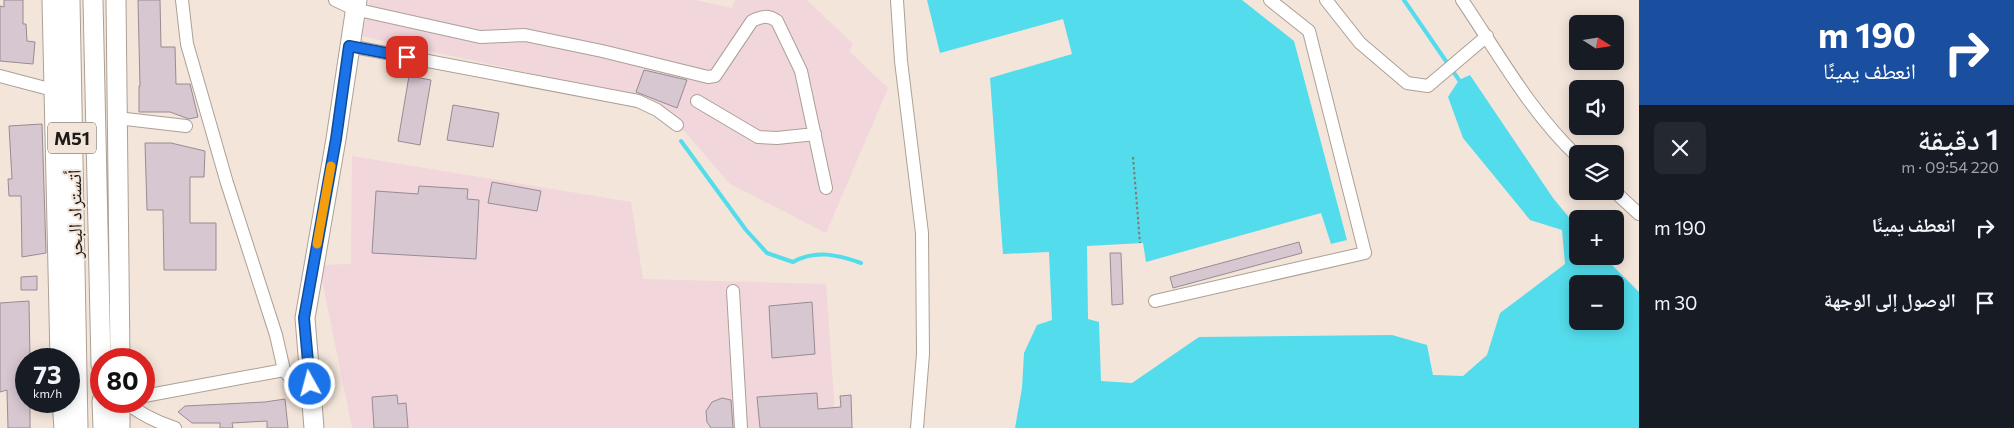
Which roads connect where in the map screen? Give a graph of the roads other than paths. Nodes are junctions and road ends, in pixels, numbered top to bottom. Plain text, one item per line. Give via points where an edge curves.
1 (52, 0) edge
2 (70, 0) edge
3 (93, 0) edge
4 (116, 0) edge
5 (182, 0) edge
6 (335, 0) edge
7 (897, 0) edge
8 (1270, 0) edge
9 (1326, 0) edge
10 (1462, 0) edge
11 (356, 5) edge
12 (1487, 36) junction
13 (349, 46) junction
14 (0, 76) edge
15 (53, 90) junction
16 (696, 101) dead end
17 (118, 118) junction
18 (677, 125) dead end
19 (186, 126) dead end
20 (815, 134) junction
21 (1569, 149) edge
22 (826, 188) dead end
23 (1624, 200) edge
24 (1639, 214) edge
25 (733, 291) dead end
26 (1155, 301) dead end
27 (60, 348) edge
28 (100, 348) edge
29 (120, 348) edge
30 (284, 370) junction
31 (310, 384) junction
32 (155, 394) edge
33 (63, 413) edge
34 (102, 413) edge
35 (120, 413) edge
36 (140, 413) edge
37 (311, 427) edge
38 (64, 428) edge
39 (78, 428) edge
40 (103, 428) edge
41 (120, 428) edge
42 (175, 428) edge
43 (741, 428) edge
44 (917, 428) edge

1 - 15 highway
2 - 39 highway, أتستراد البحر / M51
3 - 28 highway, أتستراد البحر / M51
4 - 17 highway
5 - 30 street via 187,44
6 - 11 street
7 - 44 street via 900,61 922,233 923,354
8 - 26 street via 1309,30 1365,253
9 - 12 street via 1360,43 1407,83 1428,86
10 - 12 street
11 - 13 highway
11 - 20 street via 480,37 526,35 708,77 715,76 752,20 770,17 777,21 802,71
12 - 21 street via 1518,85
13 - 18 street via 638,101
13 - 31 highway via 304,318
14 - 15 street
15 - 27 highway
16 - 20 street via 758,137
17 - 19 street
17 - 29 highway
20 - 22 street
23 - 24 street
25 - 43 street
30 - 31 street via 290,378
30 - 32 street
31 - 37 highway
33 - 38 highway
34 - 40 highway
35 - 41 highway
36 - 42 street

